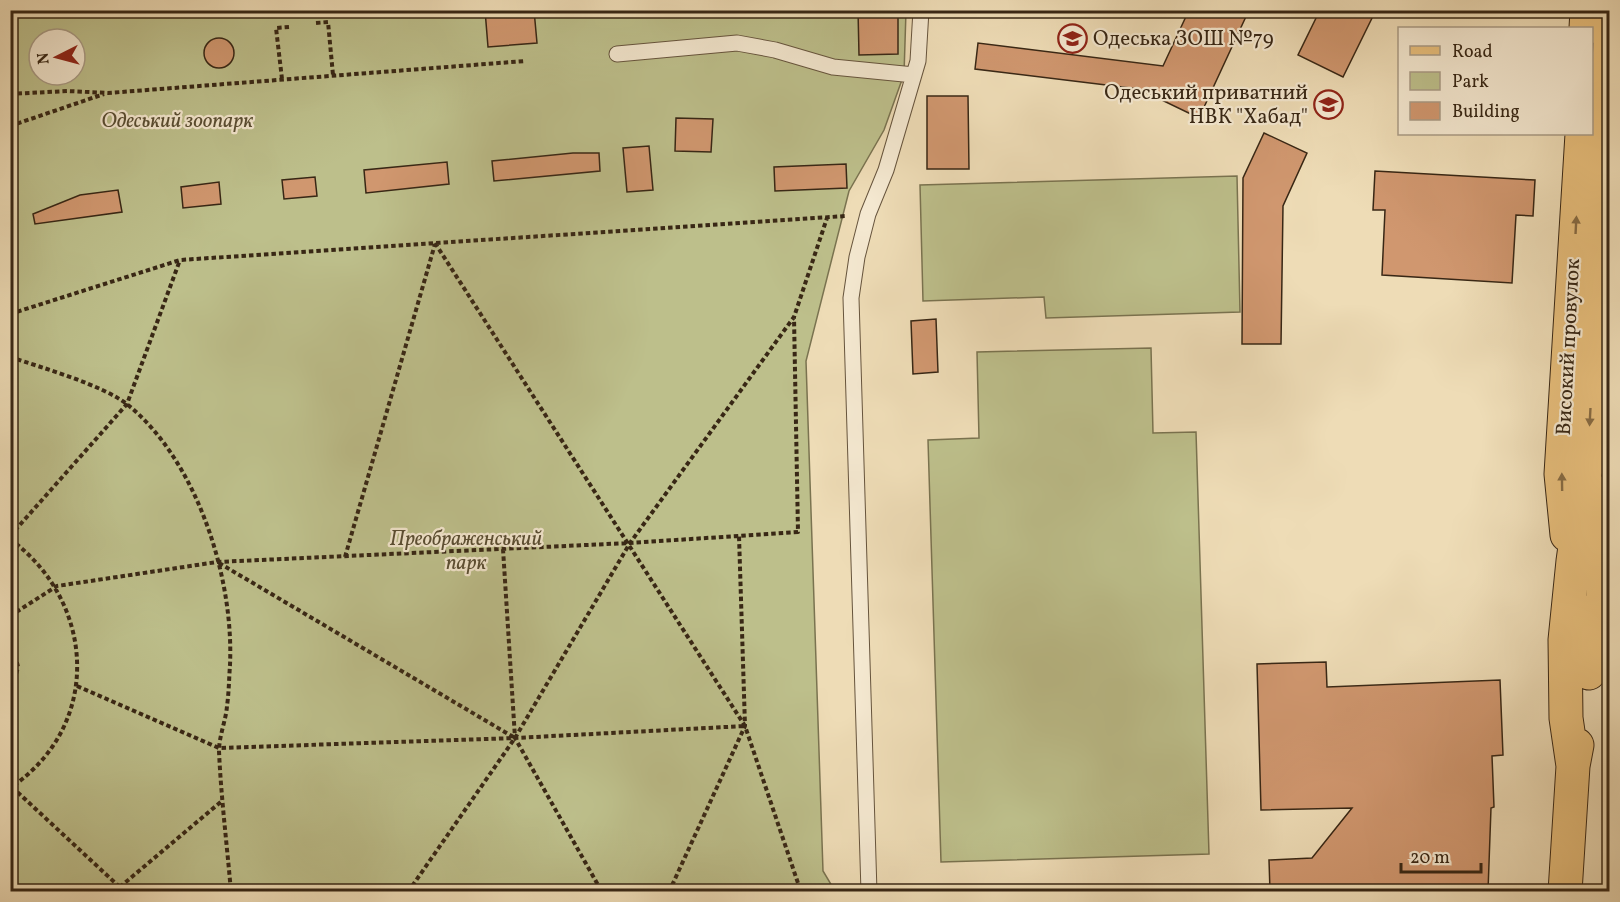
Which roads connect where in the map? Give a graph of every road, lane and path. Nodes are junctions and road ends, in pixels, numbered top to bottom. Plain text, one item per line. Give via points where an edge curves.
1 (921, 10) edge
2 (1587, 10) edge
3 (316, 23) dead end
4 (289, 27) dead end
5 (1586, 27) edge
6 (1610, 44) edge
7 (616, 54) dead end
8 (525, 61) dead end
9 (333, 75) junction
10 (914, 75) junction
11 (282, 79) junction
12 (108, 93) junction
13 (10, 94) edge
14 (10, 126) edge
15 (1582, 135) edge
16 (868, 214) junction
17 (827, 217) junction
18 (435, 243) junction
19 (180, 260) junction
20 (10, 314) edge
21 (794, 317) junction
22 (10, 357) edge
23 (127, 404) junction
24 (1610, 491) edge
25 (739, 536) junction
26 (10, 538) edge
27 (630, 543) junction
28 (503, 549) junction
29 (345, 557) junction
30 (1572, 561) junction
31 (217, 562) junction
32 (57, 586) junction
33 (1606, 614) edge
34 (10, 616) edge
35 (10, 633) edge
36 (1589, 673) junction
37 (77, 686) junction
38 (10, 697) edge
39 (745, 726) junction
40 (515, 738) junction
41 (219, 748) junction
42 (1573, 766) junction
43 (11, 787) edge
44 (224, 800) junction
45 (120, 887) junction
46 (1610, 887) edge
47 (114, 891) edge
48 (125, 891) edge
49 (231, 891) edge
50 (408, 891) edge
51 (602, 891) edge
52 (669, 891) edge
53 (801, 891) edge
54 (869, 891) edge
55 (1565, 891) edge
56 (1607, 891) edge

1 - 10 lane
2 - 5 main road
3 - 9 path via 328,22
4 - 11 path via 276,28
6 -> 30 main road, Високий провулок via 1588,454
7 - 10 lane via 737,43 833,68
8 - 9 path
9 - 11 path
10 - 16 lane via 886,170
11 - 12 path
12 - 13 path
12 - 14 path
30 -> 15 main road, Високий провулок via 1561,474
16 - 17 path
16 - 54 lane via 851,298
17 - 18 path
17 - 21 path
18 - 19 path
18 - 27 path
18 - 29 path
19 - 20 path
19 - 23 path
21 - 25 path via 798,532
21 - 27 path
22 - 23 path via 70,377
23 - 26 path
23 - 31 path via 155,430 183,473 204,514
24 - 33 main road, Високий провулок
25 - 27 path
25 - 39 path
26 - 32 path
27 - 28 path
27 - 39 path
27 - 40 path
28 - 29 path
28 - 40 path
29 - 31 path
30 - 36 main road, Високий провулок via 1583,600
30 - 42 main road, Високий провулок via 1564,670
31 - 32 path
31 - 40 path
31 - 41 path via 229,625 230,662
32 - 34 path
32 - 37 path via 71,618 78,652
33 - 36 main road, Високий провулок
35 - 38 path via 18,666
36 - 42 main road, Високий провулок
37 - 41 path
37 - 43 path via 65,725 43,759
39 - 40 path
39 - 52 path
39 - 53 path
40 - 41 path
40 - 50 path
40 - 51 path
41 - 44 path
42 - 55 main road, Високий провулок
43 - 45 path
44 - 45 path
44 - 49 path
45 - 47 path
45 - 48 path
46 - 56 lane

